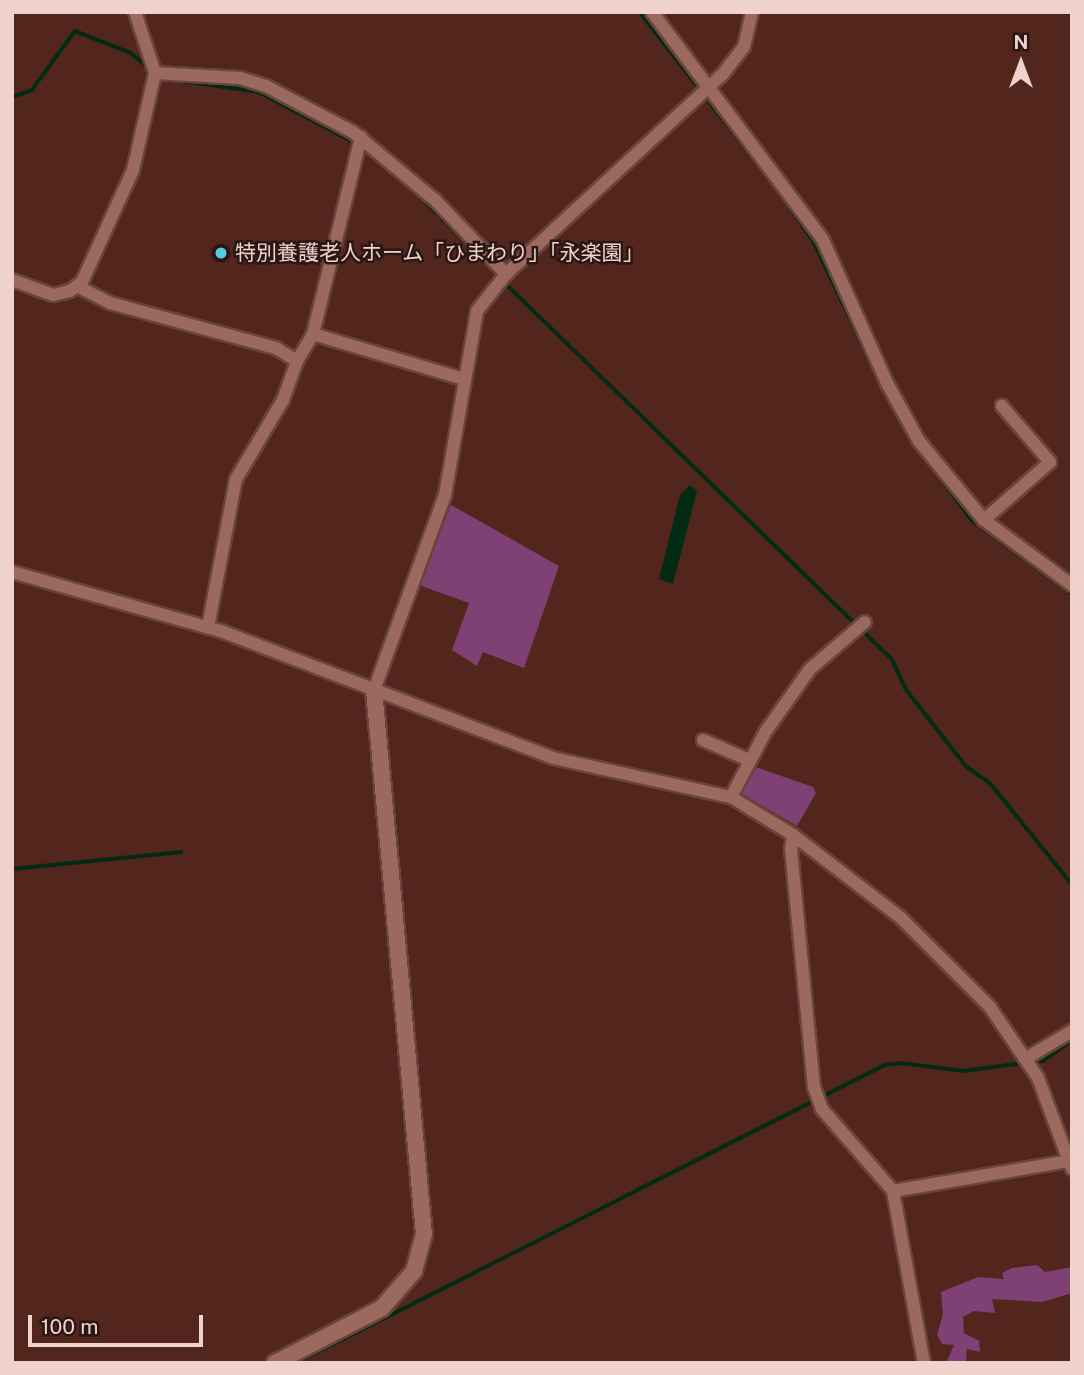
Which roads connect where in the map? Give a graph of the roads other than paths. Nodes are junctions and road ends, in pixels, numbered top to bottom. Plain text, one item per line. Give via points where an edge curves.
1 (135, 12) edge
2 (652, 12) edge
3 (752, 12) edge
4 (155, 73) junction
5 (706, 87) junction
6 (361, 137) junction
7 (506, 274) junction
8 (12, 280) edge
9 (77, 286) junction
10 (313, 334) junction
11 (297, 361) junction
12 (464, 379) junction
13 (1002, 406) dead end
14 (984, 520) junction
15 (12, 572) edge
16 (1072, 585) edge
17 (865, 622) dead end
18 (208, 627) junction
19 (374, 690) junction
20 (703, 740) dead end
21 (749, 760) junction
22 (731, 797) junction
23 (793, 835) junction
24 (1072, 1031) edge
25 (1025, 1059) junction
26 (1070, 1165) edge
27 (893, 1191) junction
28 (275, 1363) edge
29 (924, 1363) edge

1 - 4 street
2 - 5 street
3 - 5 street via 744,47
4 - 6 street via 240,78 266,86
4 - 9 street via 133,170
5 - 7 street
5 - 14 street via 823,240 887,383 919,441
6 - 7 street via 435,200
6 - 10 street
7 - 12 street via 477,311
8 - 9 street via 53,295
9 - 11 street via 110,303 276,348
10 - 11 street
10 - 12 street
11 - 18 street via 278,409 236,479
12 - 19 street via 445,495
13 - 14 street via 1050,462
14 - 16 street
15 - 18 street
17 - 21 street via 810,669
18 - 19 street
19 - 22 street via 553,758
19 - 28 street via 424,1234 414,1271 382,1308
20 - 21 street
21 - 22 street
22 - 23 street
23 - 25 street via 901,918 953,968 989,1007
23 - 27 street via 814,1087 822,1109
24 - 25 street
25 - 26 street via 1047,1098
26 - 27 street
27 - 29 street

